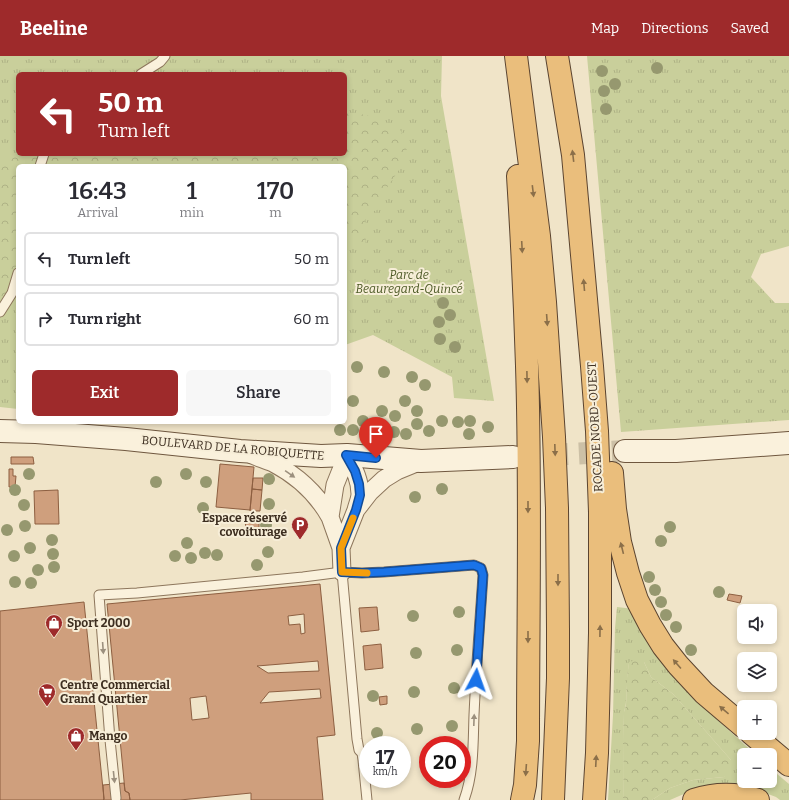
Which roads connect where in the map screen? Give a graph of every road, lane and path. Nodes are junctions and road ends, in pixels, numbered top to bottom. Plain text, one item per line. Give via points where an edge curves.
1 (165, 56) edge
2 (516, 56) edge
3 (557, 56) edge
4 (144, 72) edge
5 (520, 82) junction
6 (16, 280) edge
7 (0, 312) edge
8 (592, 366) junction
9 (0, 431) edge
10 (789, 443) edge
11 (243, 451) junction
12 (625, 451) tunnel mouth
13 (346, 455) junction
14 (513, 457) tunnel mouth
15 (421, 461) junction
16 (356, 510) junction
17 (330, 517) junction
18 (341, 548) junction
19 (342, 572) junction
20 (737, 721) edge
21 (760, 740) edge
22 (789, 765) edge
23 (116, 798) dead end
24 (367, 800) edge
25 (464, 800) edge
26 (522, 800) edge
27 (553, 800) edge
28 (594, 800) edge
29 (694, 800) edge
30 (758, 800) edge

1 - 4 lane
2 - 5 highway
8 -> 3 highway, ROCADE NORD-OUEST via 573,155
5 -> 26 highway via 518,172 525,292 528,502 528,741
5 -> 27 highway via 545,294 557,508 558,678
6 - 7 lane via 12,293
20 -> 8 highway via 704,693 662,646 637,600 620,542 609,430
28 -> 8 highway, ROCADE NORD-OUEST via 600,633 600,512
9 - 11 main road, BOULEVARD DE LA ROBIQUETTE via 126,439
10 - 12 main road via 676,452
11 - 13 main road, BOULEVARD DE LA ROBIQUETTE
11 -> 17 street via 273,463 289,473 315,496
13 - 15 main road, BOULEVARD DE LA ROBIQUETTE
13 - 16 street via 359,484 360,495
13 - 17 street via 335,485
14 - 15 main road, BOULEVARD DE LA ROBIQUETTE
15 - 16 street via 384,479
16 - 18 street
17 - 18 street
18 - 19 street
19 -> 23 lane via 99,595
19 - 24 lane via 357,739 362,753
25 -> 19 lane via 474,744 483,575 481,568 474,565 384,572
21 - 22 highway
29 - 30 highway via 716,795 747,796

